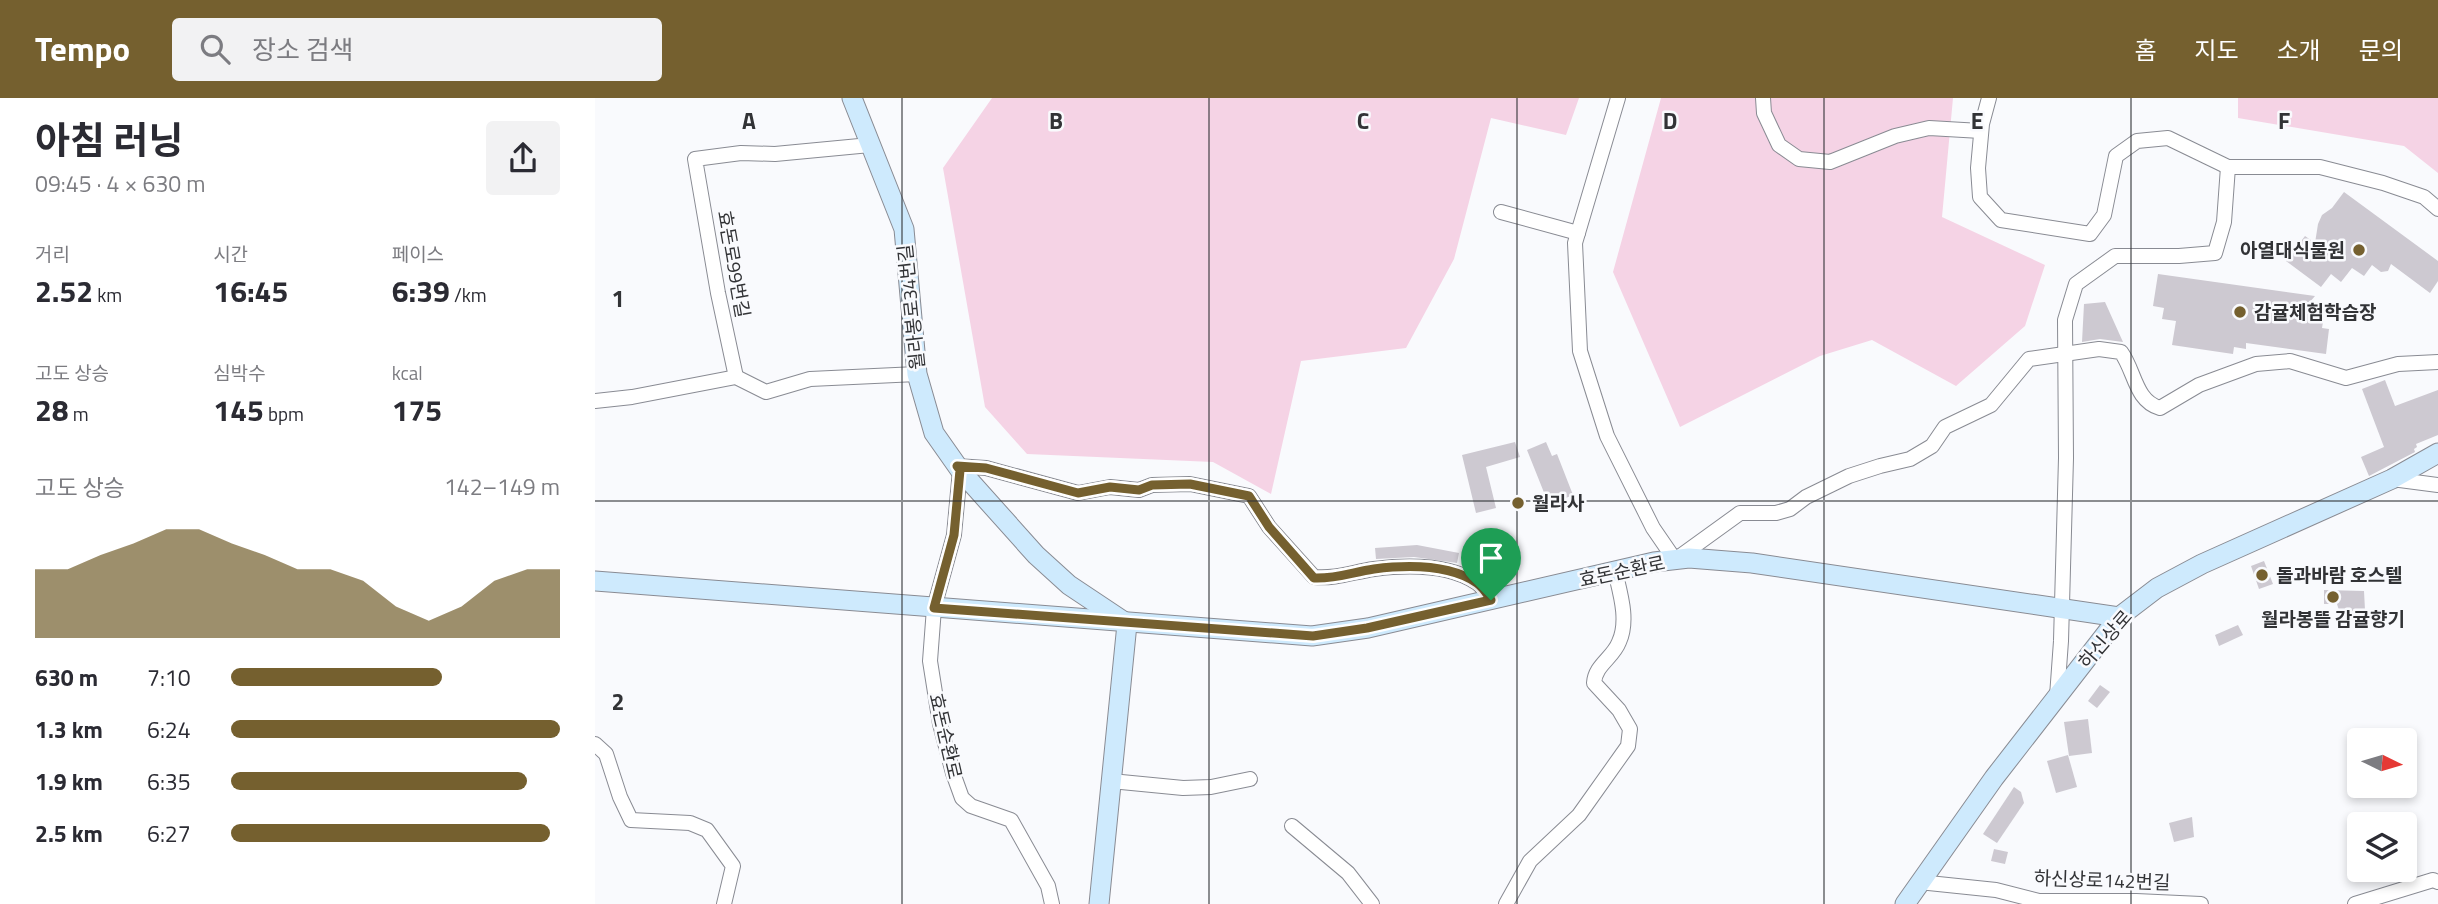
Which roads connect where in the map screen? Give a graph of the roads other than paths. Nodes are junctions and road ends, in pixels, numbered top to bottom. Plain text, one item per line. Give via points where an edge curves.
1 (852, 98) edge
2 (1618, 98) edge
3 (1763, 98) edge
4 (1989, 98) edge
5 (1981, 131) junction
6 (870, 145) junction
7 (2228, 167) junction
8 (2438, 209) edge
9 (1501, 212) dead end
10 (1578, 233) junction
11 (2065, 354) junction
12 (2438, 362) edge
13 (917, 374) junction
14 (736, 377) junction
15 (595, 401) edge
16 (2438, 453) edge
17 (958, 468) junction
18 (2392, 480) junction
19 (2438, 485) edge
20 (1675, 560) junction
21 (1615, 571) junction
22 (595, 581) edge
23 (1491, 600) junction
24 (934, 608) junction
25 (2062, 610) junction
26 (2119, 617) junction
27 (1127, 624) junction
28 (2057, 696) junction
29 (595, 744) edge
30 (1250, 779) dead end
31 (1111, 781) junction
32 (1292, 826) dead end
33 (1919, 882) junction
34 (2438, 882) edge
35 (724, 904) edge
36 (1052, 904) edge
37 (1099, 904) edge
38 (1372, 904) edge
39 (1506, 904) edge
40 (1905, 904) edge
41 (2201, 904) edge
42 (2355, 904) edge

1 - 6 street, 월라봉로34번길
2 - 10 street
3 - 5 street via 1764,113 1779,145 1799,159 1830,162 1929,128
4 - 5 street
5 - 7 street via 1980,197 2001,220 2089,234 2104,215 2116,156 2137,141 2168,138
6 - 13 street, 월라봉로34번길 via 904,229
6 - 14 street, 효돈로99번길 via 695,159
7 - 8 street via 2320,167 2424,197
7 - 11 street via 2224,222 2215,253 2115,257 2076,284 2065,320
9 - 10 street
10 - 20 street via 1580,351 1607,436 1653,528
11 - 12 street via 2099,349 2121,352 2138,390 2148,403 2160,408 2199,385 2256,364 2290,361 2346,378 2398,364
11 - 20 street via 2029,359 1991,405 1945,427 1932,446 1910,460 1849,476 1790,509 1741,513
11 - 25 street
13 - 14 street via 810,379 766,392
13 - 17 street, 월라봉로34번길 via 934,433
14 - 15 street
16 - 18 street, 하신상로
17 - 23 street via 986,468 1078,493 1190,484 1234,492 1249,496 1269,527 1314,578 1417,566 1461,574 1479,584
17 - 24 street via 954,535
17 - 27 street, 월라봉로34번길 via 1037,555 1069,584
18 - 19 street, 하신상로
18 - 26 street, 하신상로 via 2201,564 2157,588
20 - 21 street, 효돈순환로
20 - 25 street, 효돈순환로 via 1752,563
21 - 23 street, 효돈순환로
21 - 39 street via 1623,630 1619,645 1594,674 1594,683 1630,729 1628,746 1579,815 1530,861
22 - 24 street, 효돈순환로
23 - 27 street, 효돈순환로 via 1313,636
24 - 27 street, 효돈순환로
24 - 36 street, 효돈순환로 via 930,662 940,724 962,798 971,806 1011,820 1048,886
25 - 26 street, 효돈순환로
25 - 28 street
26 - 28 street, 하신상로
27 - 31 street
28 - 33 street, 하신상로
29 - 35 street via 606,754 631,820 690,824 707,830 733,866
30 - 31 street via 1183,788
31 - 37 street
32 - 38 street via 1348,873
33 - 40 street, 하신상로
33 - 41 street, 하신상로142번길 via 1996,890 2039,901
34 - 42 street

